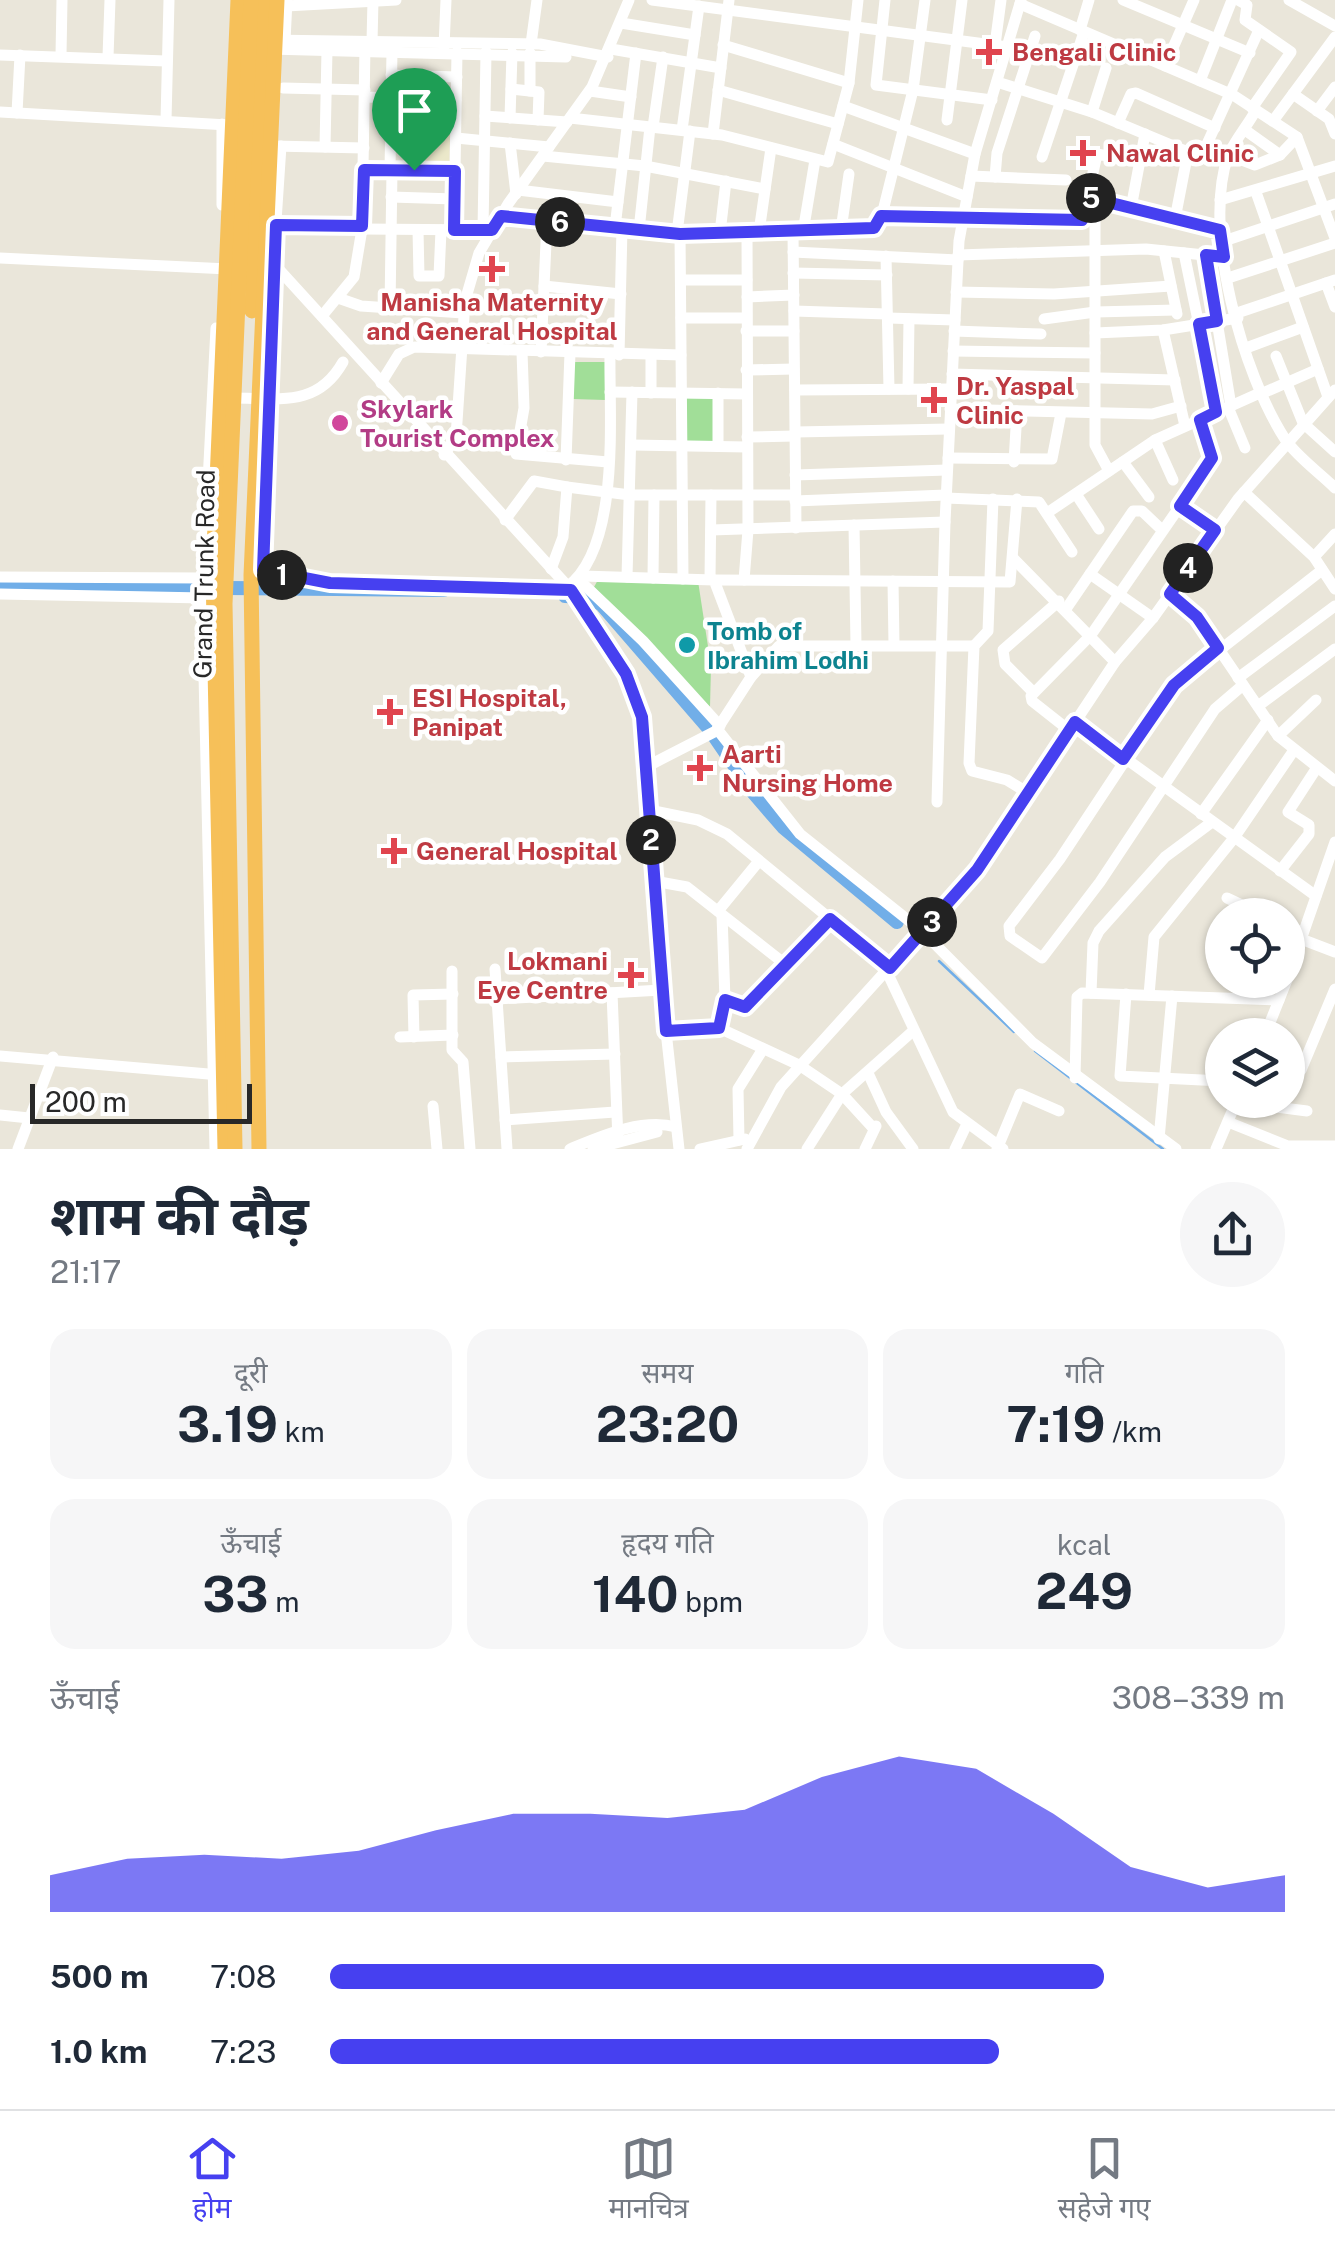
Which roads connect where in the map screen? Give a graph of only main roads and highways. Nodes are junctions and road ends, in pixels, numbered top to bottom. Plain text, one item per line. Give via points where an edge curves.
1 (238, 0) edge
2 (251, 0) edge
3 (264, 0) edge
4 (283, 2) edge
5 (216, 771) junction
6 (252, 771) junction
7 (225, 1149) edge
8 (235, 1149) edge
9 (249, 1149) edge
10 (259, 1149) edge

1 - 5 highway via 207,589
2 - 8 highway, Grand Trunk Road via 226,604
3 - 9 highway, Grand Trunk Road via 240,600
4 - 6 highway via 251,575
5 - 6 highway
5 - 7 highway via 218,1074
6 - 10 highway

